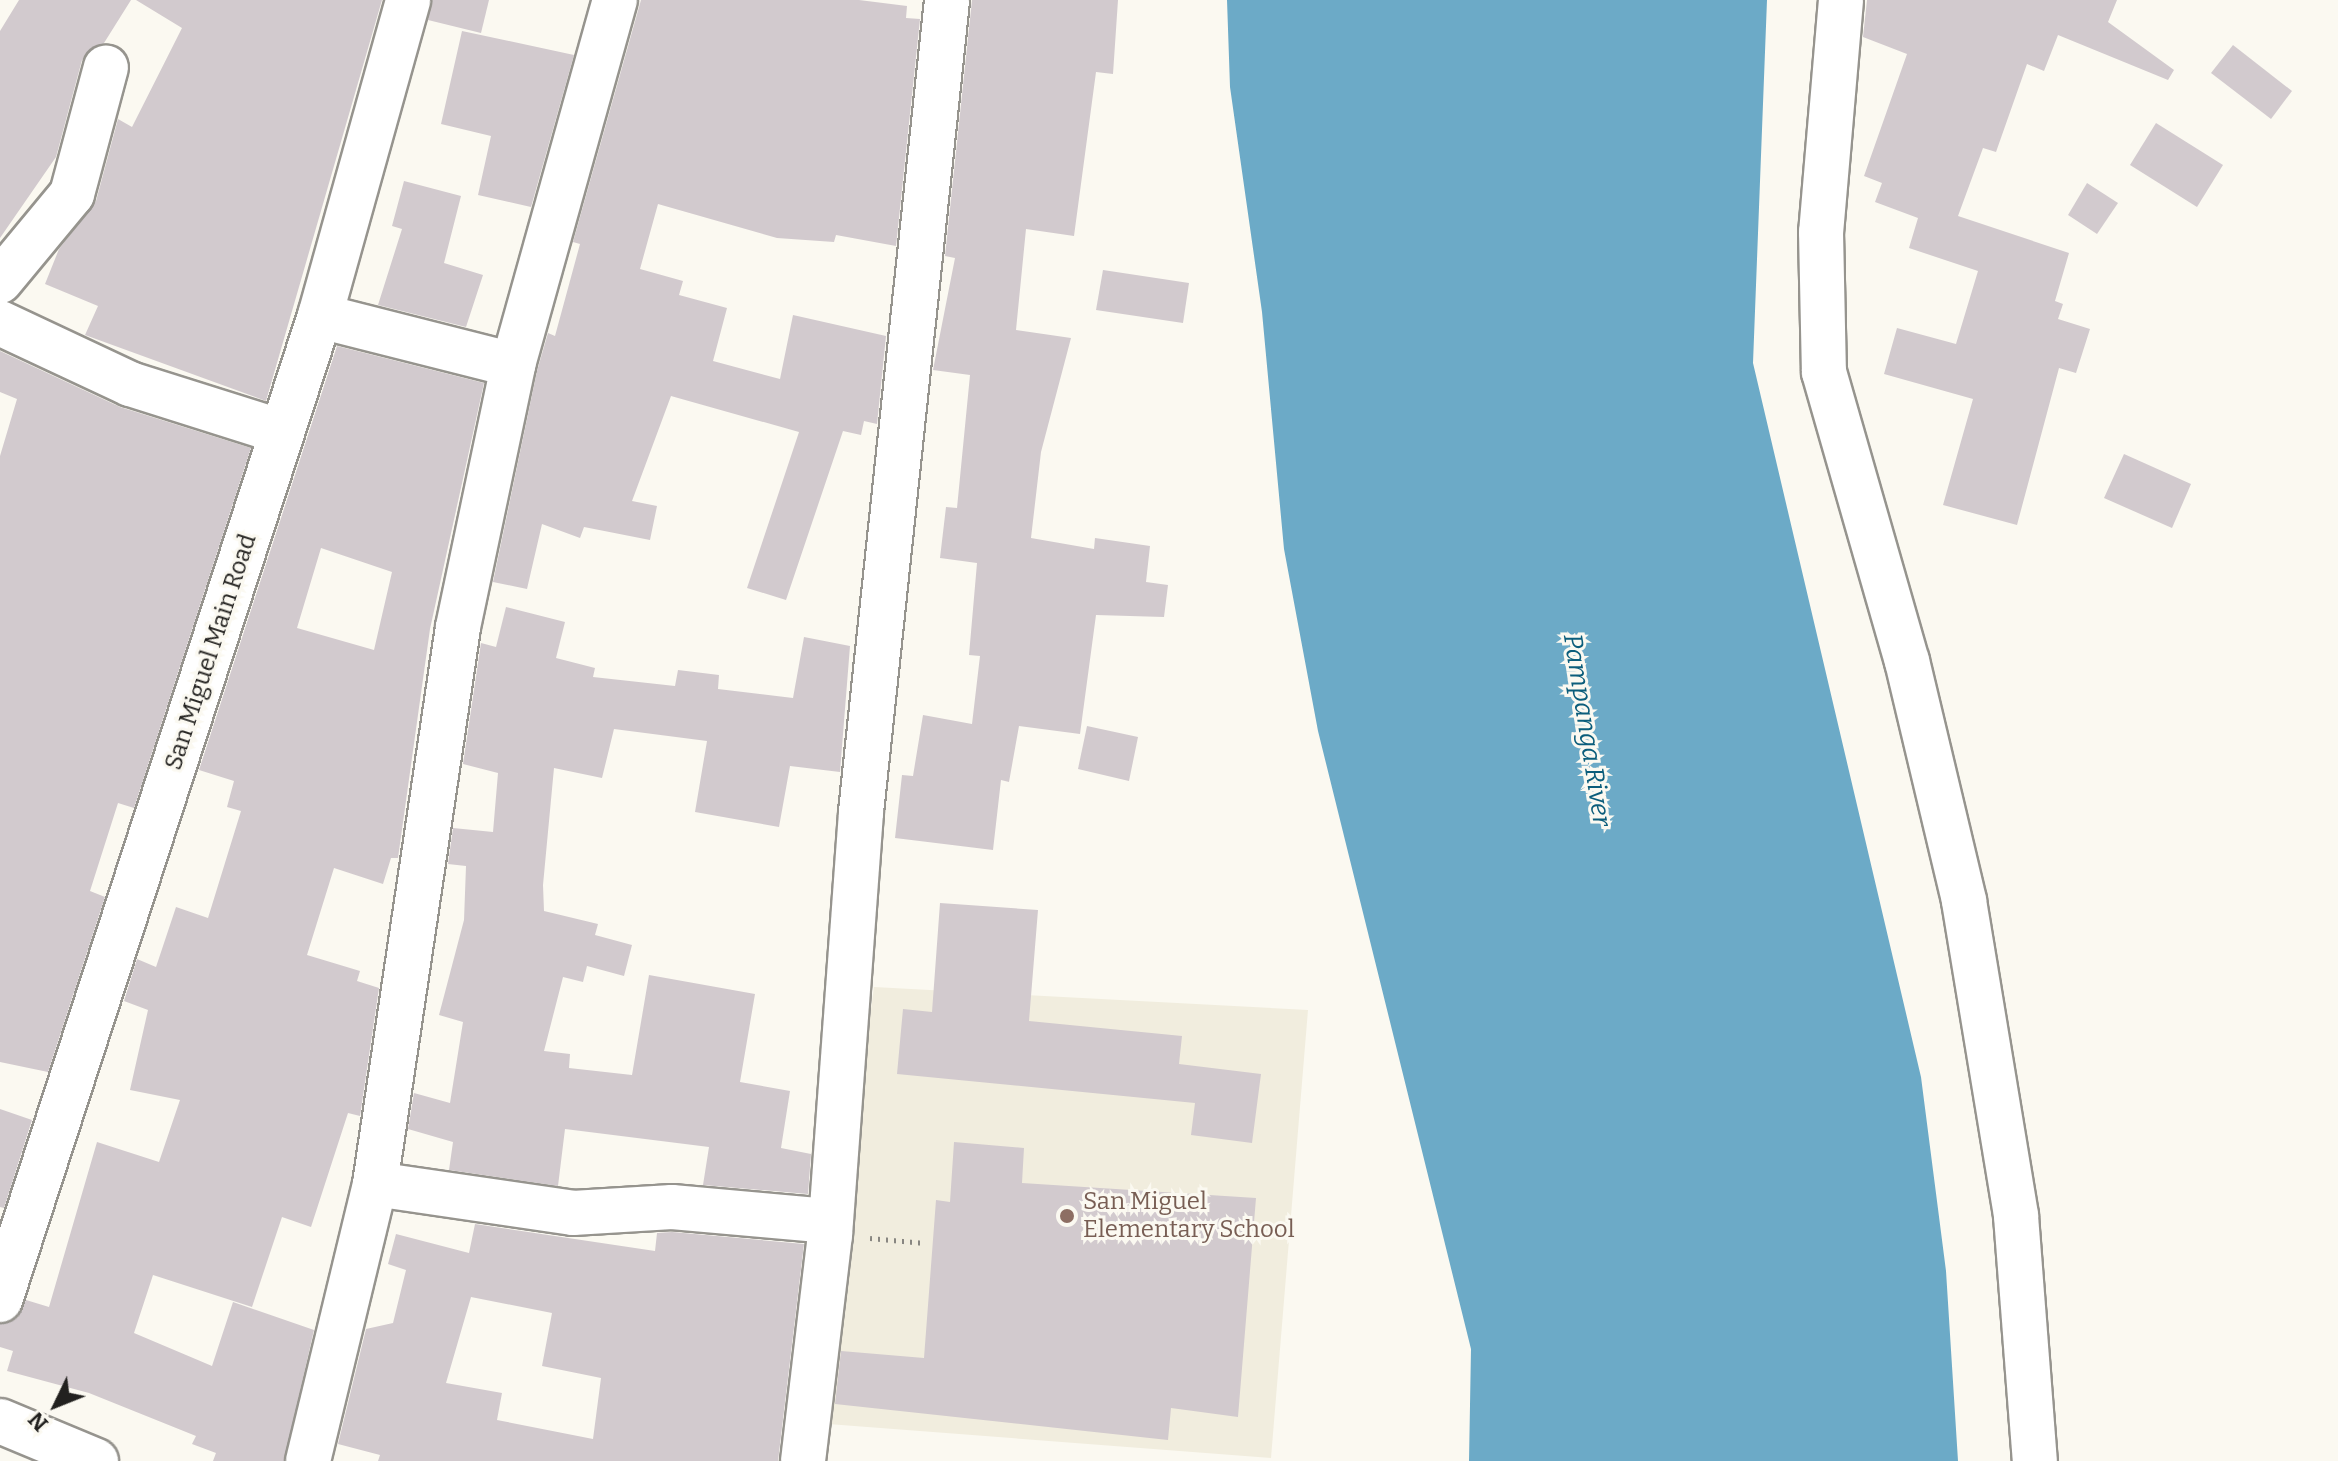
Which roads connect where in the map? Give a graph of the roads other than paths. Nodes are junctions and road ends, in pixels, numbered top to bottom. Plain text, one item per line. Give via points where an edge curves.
1 (408, 0) edge
2 (615, 0) edge
3 (947, 0) edge
4 (1841, 0) edge
5 (106, 67) dead end
6 (0, 281) edge
7 (320, 316) junction
8 (0, 323) edge
9 (513, 365) junction
10 (282, 432) junction
11 (375, 1184) junction
12 (830, 1228) junction
13 (0, 1300) edge
14 (0, 1421) edge
15 (96, 1461) edge
16 (308, 1461) edge
17 (803, 1461) edge
18 (2035, 1461) edge

1 - 7 street, San Miguel Main Road
2 - 9 street
3 - 12 street via 861,812
4 - 18 street via 1821,232 1824,372 1907,661 1964,901 2016,1216
5 - 6 street via 72,194
7 - 9 street
7 - 10 street, San Miguel Main Road
8 - 10 street via 130,384
9 - 11 street via 458,627
10 - 13 street, San Miguel Main Road
11 - 12 street via 573,1213 672,1207
11 - 16 street
12 - 17 street
14 - 15 street

